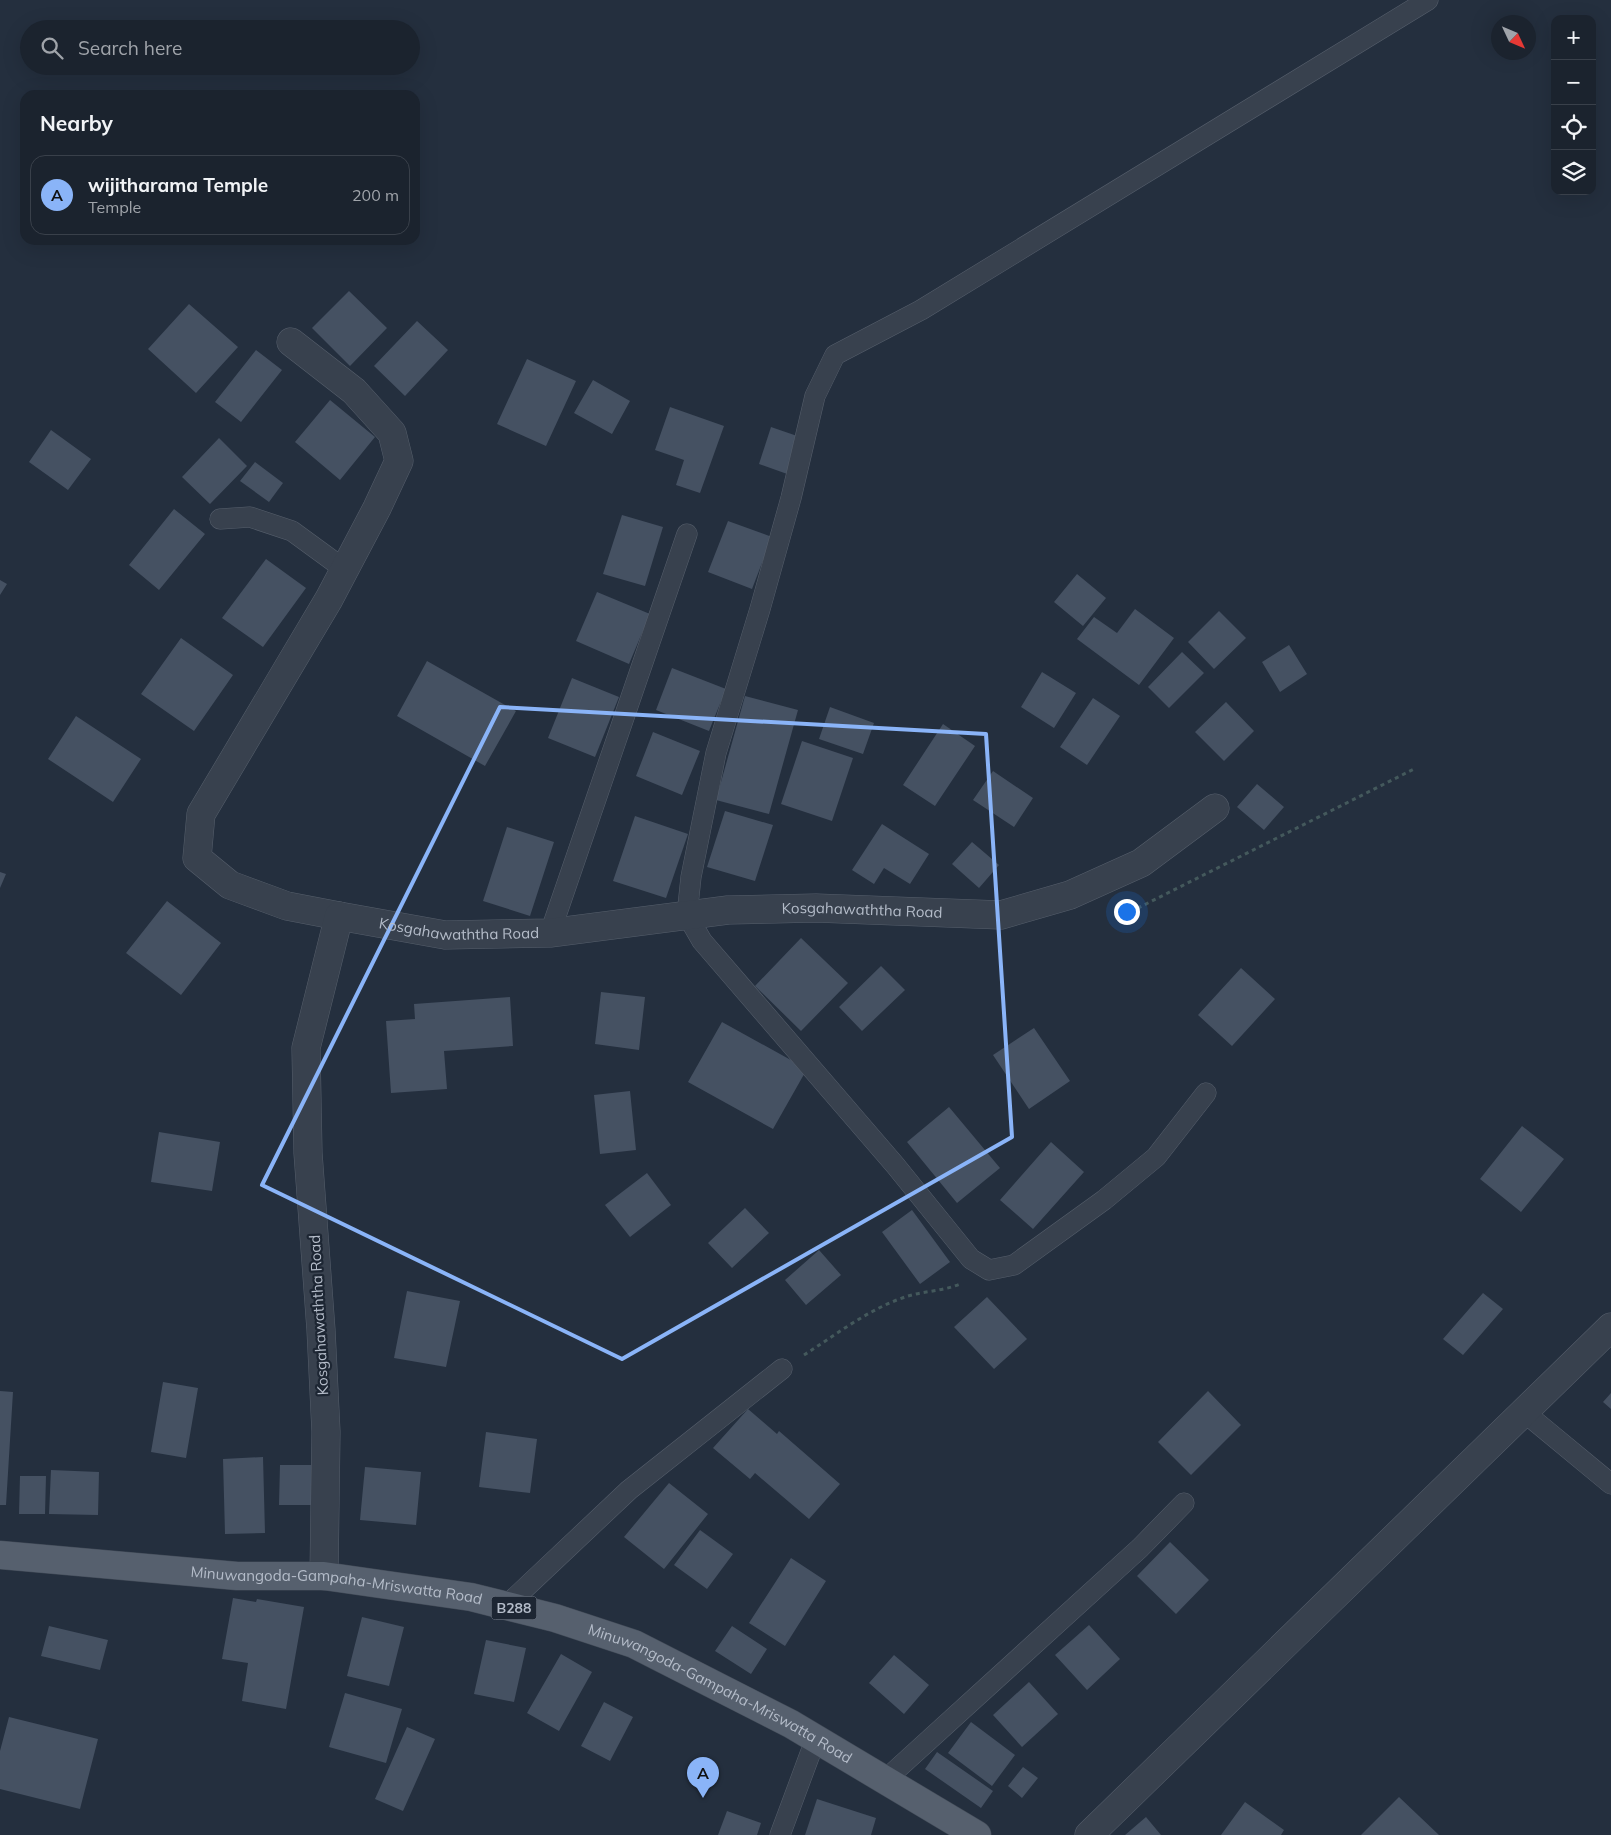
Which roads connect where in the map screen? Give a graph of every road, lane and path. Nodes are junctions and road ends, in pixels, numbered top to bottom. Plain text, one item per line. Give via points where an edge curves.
1 (1428, 0) edge
2 (291, 342) dead end
3 (220, 519) dead end
4 (687, 534) dead end
5 (344, 569) junction
6 (1215, 808) dead end
7 (687, 914) junction
8 (339, 916) junction
9 (550, 933) junction
10 (1206, 1093) dead end
11 (989, 1270) junction
12 (1611, 1327) edge
13 (782, 1369) joint
14 (1524, 1412) junction
15 (1611, 1484) edge
16 (1184, 1503) dead end
17 (0, 1555) edge
18 (324, 1576) junction
19 (506, 1606) junction
20 (816, 1738) junction
21 (885, 1780) junction
22 (780, 1835) edge
23 (977, 1835) edge
24 (1089, 1835) edge

1 - 7 lane via 920,310 835,355 814,396 791,498 716,752 691,876
2 - 5 street via 354,391 392,433 399,461
3 - 5 lane via 250,517 292,530
4 - 9 lane
5 - 8 street via 201,814 197,858 230,885 287,906
6 - 7 street, Kosgahawaththa Road via 1141,864 1070,895 1001,915 816,908
7 - 9 street, Kosgahawaththa Road
7 - 11 lane via 702,941 895,1165 939,1222 971,1259
8 - 9 street, Kosgahawaththa Road via 445,935
8 - 18 street, Kosgahawaththa Road via 306,1048 308,1153 326,1432
10 - 11 lane via 1156,1157 1104,1200 1014,1265
11 - 13 path via 951,1288 908,1296 880,1307
12 - 14 street
13 - 19 lane via 628,1490
14 - 15 lane
14 - 24 street
16 - 21 lane via 1140,1548
17 - 18 main road, Minuwangoda-Gampaha-Mriswatta Road / B288 via 237,1576
18 - 19 main road, Minuwangoda-Gampaha-Mriswatta Road / B288 via 471,1597
19 - 20 main road, Minuwangoda-Gampaha-Mriswatta Road / B288 via 634,1644
20 - 21 main road, Minuwangoda-Gampaha-Mriswatta Road / B288
20 - 22 lane
21 - 23 main road, Minuwangoda-Gampaha-Mriswatta Road / B288

